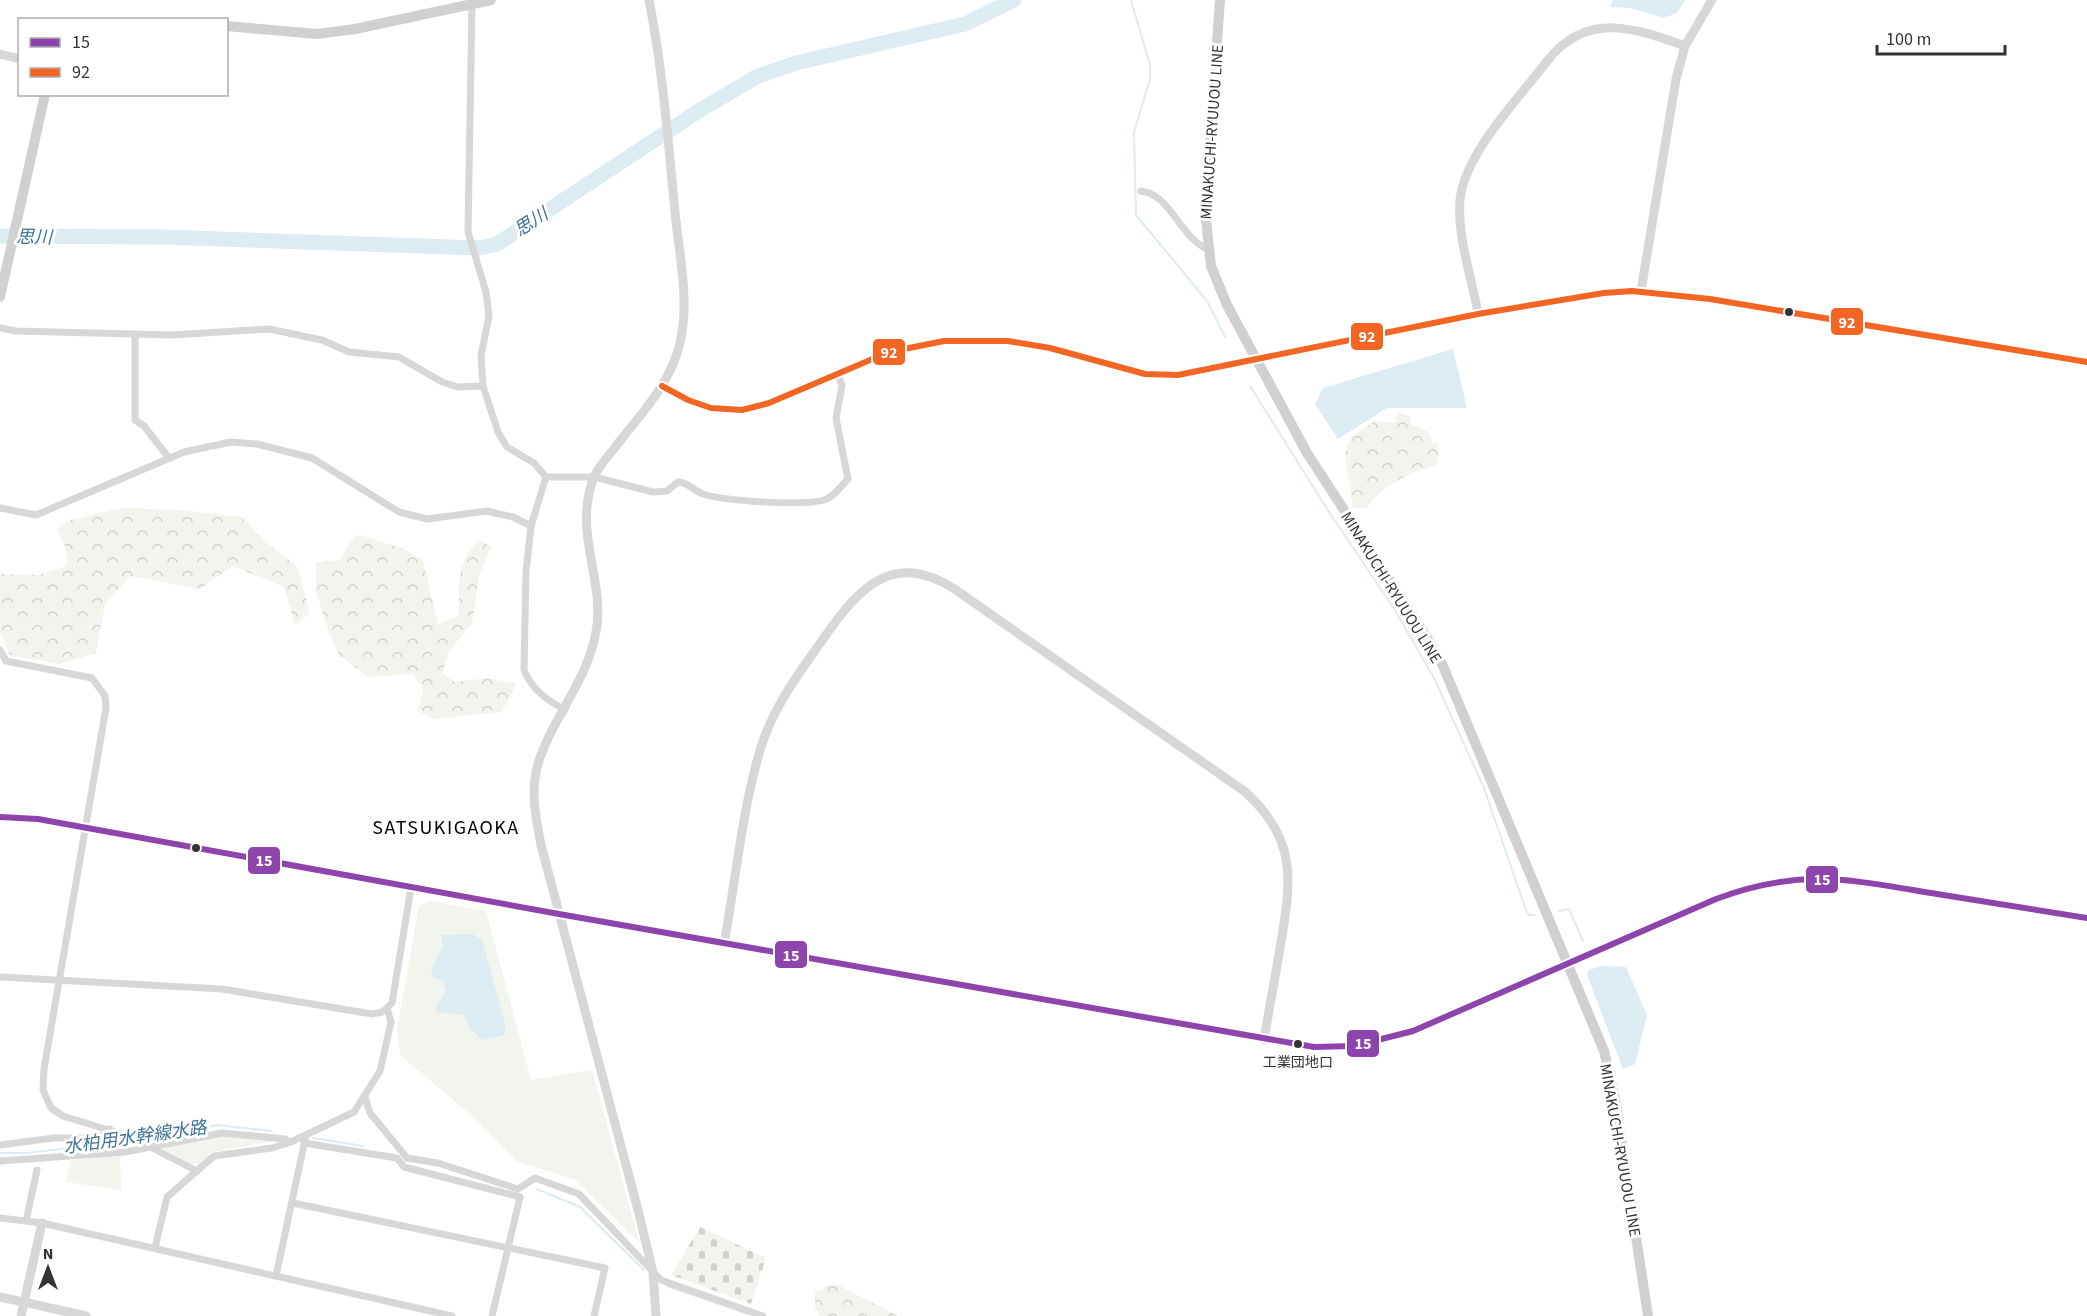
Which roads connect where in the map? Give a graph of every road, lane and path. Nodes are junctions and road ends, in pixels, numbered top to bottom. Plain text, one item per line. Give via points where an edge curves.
1 (491, 0) edge
2 (649, 0) edge
3 (1220, 0) edge
4 (1712, 0) edge
5 (472, 4) junction
6 (228, 26) edge
7 (1685, 46) junction
8 (0, 54) edge
9 (18, 58) edge
10 (45, 96) edge
11 (1141, 191) dead end
12 (1207, 249) junction
13 (1641, 291) junction
14 (0, 297) edge
15 (1478, 314) junction
16 (0, 328) edge
17 (135, 334) junction
18 (1256, 360) junction
19 (2087, 362) edge
20 (837, 372) junction
21 (483, 386) junction
22 (662, 386) junction
23 (169, 458) junction
24 (546, 477) junction
25 (594, 477) junction
26 (0, 508) edge
27 (531, 526) junction
28 (0, 650) edge
29 (566, 710) junction
30 (0, 817) edge
31 (85, 828) junction
32 (411, 888) junction
33 (559, 915) junction
34 (2087, 918) edge
35 (724, 944) junction
36 (1566, 964) junction
37 (0, 978) edge
38 (60, 981) junction
39 (387, 1008) junction
40 (1264, 1040) junction
41 (365, 1097) junction
42 (110, 1129) junction
43 (305, 1139) junction
44 (289, 1142) junction
45 (0, 1145) edge
46 (145, 1145) junction
47 (413, 1159) junction
48 (0, 1161) edge
49 (411, 1168) junction
50 (37, 1170) dead end
51 (197, 1172) junction
52 (293, 1203) junction
53 (0, 1218) edge
54 (26, 1221) junction
55 (42, 1223) junction
56 (508, 1247) junction
57 (155, 1248) junction
58 (653, 1272) junction
59 (276, 1276) junction
60 (0, 1297) edge
61 (24, 1302) junction
62 (21, 1316) edge
63 (86, 1316) edge
64 (452, 1316) edge
65 (492, 1316) edge
66 (594, 1316) edge
67 (656, 1316) edge
68 (763, 1316) edge
69 (1648, 1316) edge

1 - 5 main road
2 - 22 street via 658,43 684,309 678,351
3 - 12 main road, MINAKUCHI-RYUUOU LINE via 1204,210
4 - 7 street
5 - 6 main road via 318,34
5 - 21 street via 469,239 486,292 489,316 481,356
7 - 13 street via 1676,79
7 - 15 street via 1628,27 1602,28 1566,42 1548,60 1471,162 1463,184 1461,223
8 - 9 street
10 - 14 main road
11 - 12 street via 1150,192 1161,201 1188,236
12 - 18 main road, MINAKUCHI-RYUUOU LINE via 1214,278
13 - 15 street via 1604,293
13 - 19 street
15 - 18 street
16 - 17 street via 16,332
17 - 21 street via 269,329 322,340 349,352 399,357 458,387
17 - 23 street via 135,420
18 - 20 street via 1178,375 1145,374 1050,348 1008,341 944,341 889,351
18 - 36 main road, MINAKUCHI-RYUUOU LINE via 1306,453 1443,666
20 - 22 street via 769,403 742,410 711,408
20 - 25 street via 842,386 836,418 848,479 826,500 801,504 725,497 703,494 683,482 666,491 653,492
21 - 24 street via 507,447 534,463
22 - 25 street
23 - 26 street via 36,515
23 - 27 street via 231,442 258,444 322,463 399,512 427,519 487,512 513,517
24 - 25 street
24 - 27 street
25 - 29 street via 585,522 597,628 589,662
27 - 29 street via 524,670 528,682 543,697
28 - 31 street via 6,661 92,678 105,696
29 - 33 street via 544,747 535,779 536,822
30 - 31 street
31 - 32 street
31 - 38 street
32 - 33 street
32 - 39 street via 393,995
33 - 35 street
33 - 58 street
34 - 36 street via 1853,879 1794,878 1745,888
35 - 40 street
35 - 40 street via 755,769 783,697 854,596 888,575 917,573 953,588 1244,791 1274,824 1286,855 1289,884
36 - 40 street via 1389,1039 1338,1047
36 - 69 main road, MINAKUCHI-RYUUOU LINE via 1604,1051
37 - 38 street
38 - 39 street via 222,989 372,1014
38 - 42 street via 43,1090 51,1108 63,1116
39 - 41 street via 391,1022 384,1061
41 - 43 street via 354,1112
41 - 47 street via 370,1113 407,1158
42 - 45 street via 104,1135 85,1138
42 - 46 street
43 - 44 street
43 - 49 street via 397,1158 404,1167
43 - 52 street
44 - 46 street via 285,1138 222,1133
44 - 51 street via 214,1156
46 - 48 street via 125,1152
46 - 51 street
47 - 49 street
47 - 58 street via 438,1163 518,1189 535,1178 579,1194
49 - 56 street via 520,1197
50 - 54 street
51 - 57 street via 167,1197
52 - 56 street
52 - 59 street
53 - 54 street
54 - 55 street
55 - 57 street
55 - 61 street
56 - 65 street
56 - 66 street via 605,1268
57 - 59 street
58 - 67 street
58 - 68 street via 683,1290
59 - 64 street
60 - 61 street
61 - 62 street
61 - 63 street

